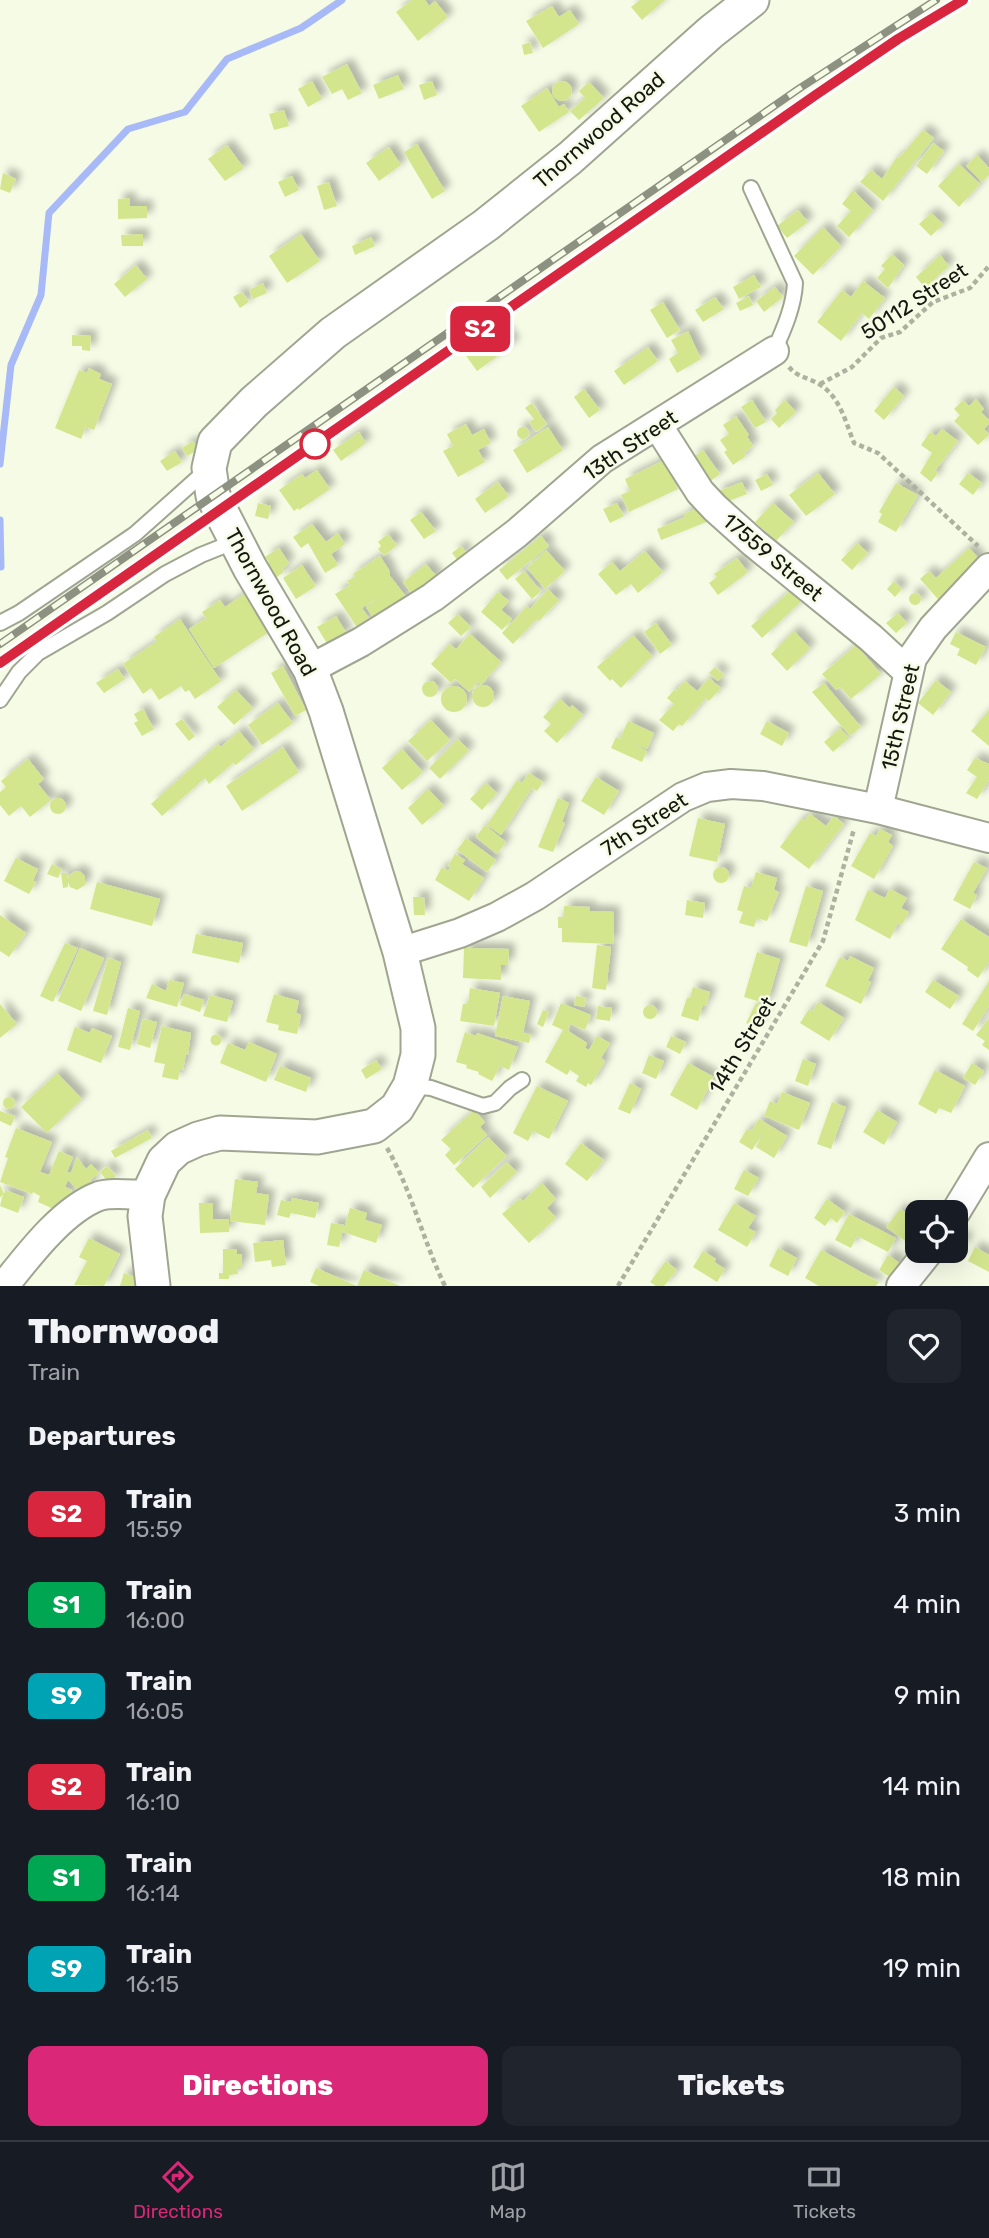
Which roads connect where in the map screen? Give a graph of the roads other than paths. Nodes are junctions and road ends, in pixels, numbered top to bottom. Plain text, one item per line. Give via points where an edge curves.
1 (752, 0) edge
2 (751, 188) dead end
3 (774, 351) joint
4 (658, 426) junction
5 (209, 468) junction
6 (236, 541) junction
7 (984, 557) edge
8 (0, 622) edge
9 (310, 669) junction
10 (908, 672) junction
11 (0, 700) edge
12 (869, 808) junction
13 (989, 838) edge
14 (400, 952) junction
15 (522, 1080) dead end
16 (410, 1086) junction
17 (989, 1157) edge
18 (148, 1195) junction
19 (963, 1200) edge
20 (919, 1263) edge
21 (4, 1286) edge
22 (153, 1286) edge
23 (901, 1286) edge

1 - 5 street, Thornwood Road via 486,225 323,342 215,442
2 - 3 lane via 795,283
3 - 4 street, 13th Street
4 - 9 street, 13th Street via 602,459 517,533 432,597
4 - 10 street, 17559 Street via 715,508
5 - 6 street, Thornwood Road via 213,496
5 - 8 lane via 135,534
6 - 9 street, Thornwood Road
6 - 11 lane via 165,574 38,653
7 - 10 street, 15th Street via 921,644
9 - 14 street, Thornwood Road
10 - 12 street, 15th Street
12 - 13 street, 7th Street
12 - 14 street, 7th Street via 763,786 707,787 683,797 497,917
14 - 16 street, Thornwood Road via 418,1028 418,1055
15 - 16 lane via 495,1103 483,1106 431,1088
16 - 18 street, Thornwood Road via 397,1108 374,1126 317,1137 220,1133 198,1139 164,1161
17 - 19 street
18 - 21 street via 100,1195 76,1209
18 - 22 street via 145,1216
20 - 23 street

